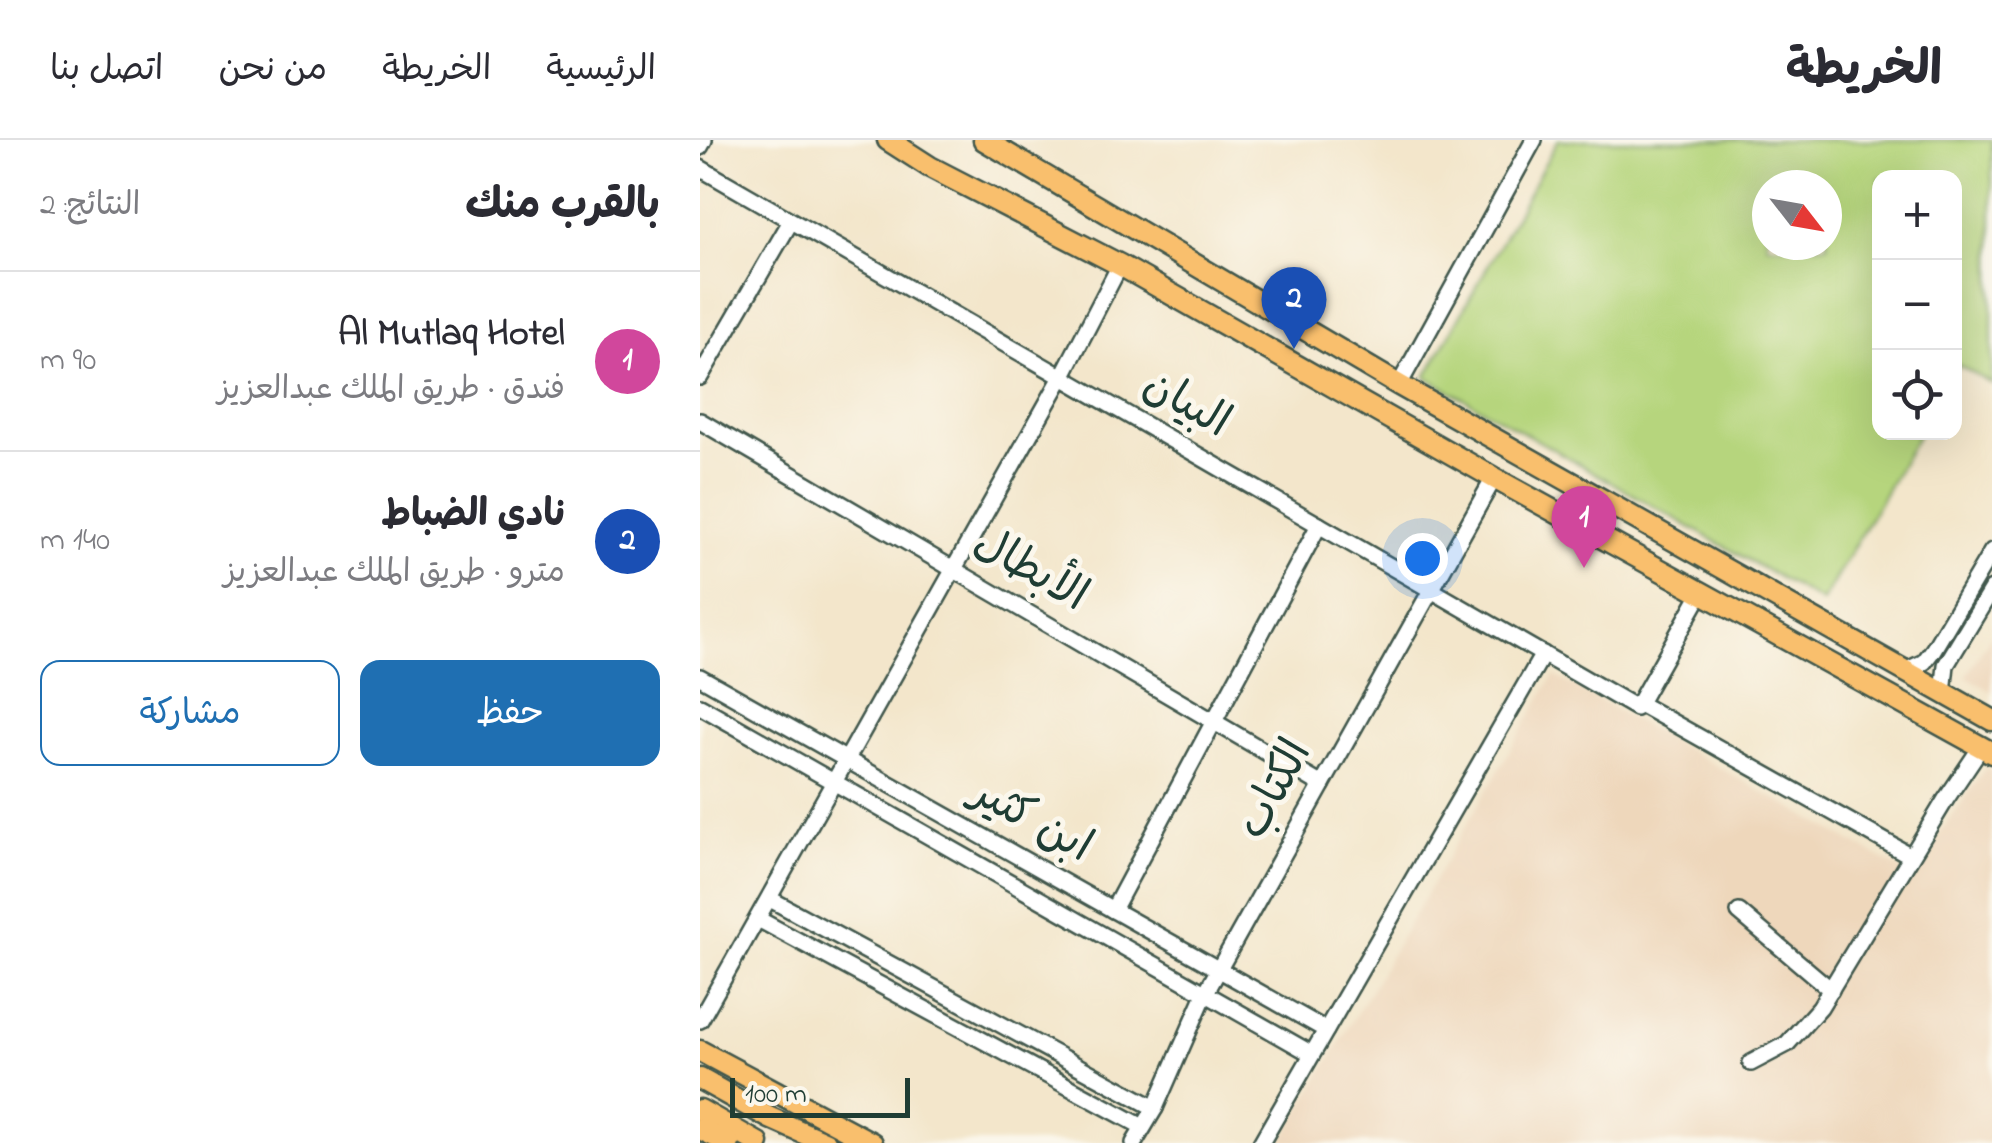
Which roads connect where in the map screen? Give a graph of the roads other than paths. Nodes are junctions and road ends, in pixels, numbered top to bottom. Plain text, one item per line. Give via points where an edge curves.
1 (704, 140) edge
2 (885, 140) edge
3 (984, 140) edge
4 (1534, 140) edge
5 (700, 147) edge
6 (700, 168) edge
7 (791, 221) junction
8 (1120, 265) junction
9 (700, 377) edge
10 (1062, 377) junction
11 (1399, 386) junction
12 (700, 422) edge
13 (1494, 478) junction
14 (1319, 525) junction
15 (1992, 551) edge
16 (953, 570) junction
17 (1992, 589) edge
18 (1432, 590) junction
19 (1702, 593) junction
20 (1543, 654) junction
21 (1905, 672) junction
22 (700, 677) edge
23 (716, 686) junction
24 (1943, 693) junction
25 (1637, 705) junction
26 (701, 710) edge
27 (1992, 720) edge
28 (1214, 722) junction
29 (1986, 750) edge
30 (848, 761) junction
31 (834, 785) junction
32 (1322, 785) junction
33 (1911, 856) junction
34 (770, 899) junction
35 (1113, 910) junction
36 (1740, 912) dead end
37 (758, 919) junction
38 (1218, 970) junction
39 (1831, 990) junction
40 (1205, 994) junction
41 (700, 1020) edge
42 (1326, 1030) junction
43 (700, 1051) edge
44 (1312, 1054) junction
45 (1751, 1062) dead end
46 (700, 1078) edge
47 (1154, 1108) junction
48 (700, 1110) edge
49 (700, 1128) edge
50 (1143, 1128) junction
51 (729, 1143) edge
52 (758, 1143) edge
53 (826, 1143) edge
54 (872, 1143) edge
55 (1134, 1143) edge
56 (1261, 1143) edge

1 - 5 street
2 - 8 main road
3 - 11 main road
4 - 11 street
6 - 7 street, البيان
7 - 9 street
7 - 10 street, البيان
8 - 10 street
8 - 13 main road
10 - 14 street, البيان
10 - 16 street
11 - 21 main road
12 - 16 street, الأبطال
13 - 18 street, الكتاب
13 - 19 main road
14 - 18 street, البيان
14 - 28 street
15 - 21 street via 1934,650
16 - 28 street, الأبطال
16 - 30 street
17 - 24 street via 1946,665
18 - 20 street, البيان
18 - 32 street, الكتاب
19 - 25 street
19 - 29 main road
20 - 25 street, البيان
20 - 42 street
21 - 24 main road
22 - 23 street, ابن كثير
23 - 26 street
23 - 30 street, ابن كثير
24 - 27 main road
25 - 33 street, البيان
26 - 31 street, ابن كثير
28 - 32 street, الأبطال
28 - 35 street
29 - 33 street
30 - 31 street
30 - 35 street, ابن كثير
31 - 34 street
31 - 40 street, ابن كثير
32 - 38 street, الكتاب
33 - 39 street
34 - 37 street
34 - 47 street
35 - 38 street, ابن كثير
36 - 39 street
37 - 41 street
37 - 50 street
38 - 40 street, الكتاب
38 - 42 street, ابن كثير
39 - 45 street via 1787,1044
40 - 44 street, ابن كثير
40 - 47 street, الكتاب
42 - 44 street
43 - 54 main road
44 - 56 street
46 - 53 main road
47 - 50 street, الكتاب
48 - 52 main road
49 - 51 main road
50 - 55 street, الكتاب

